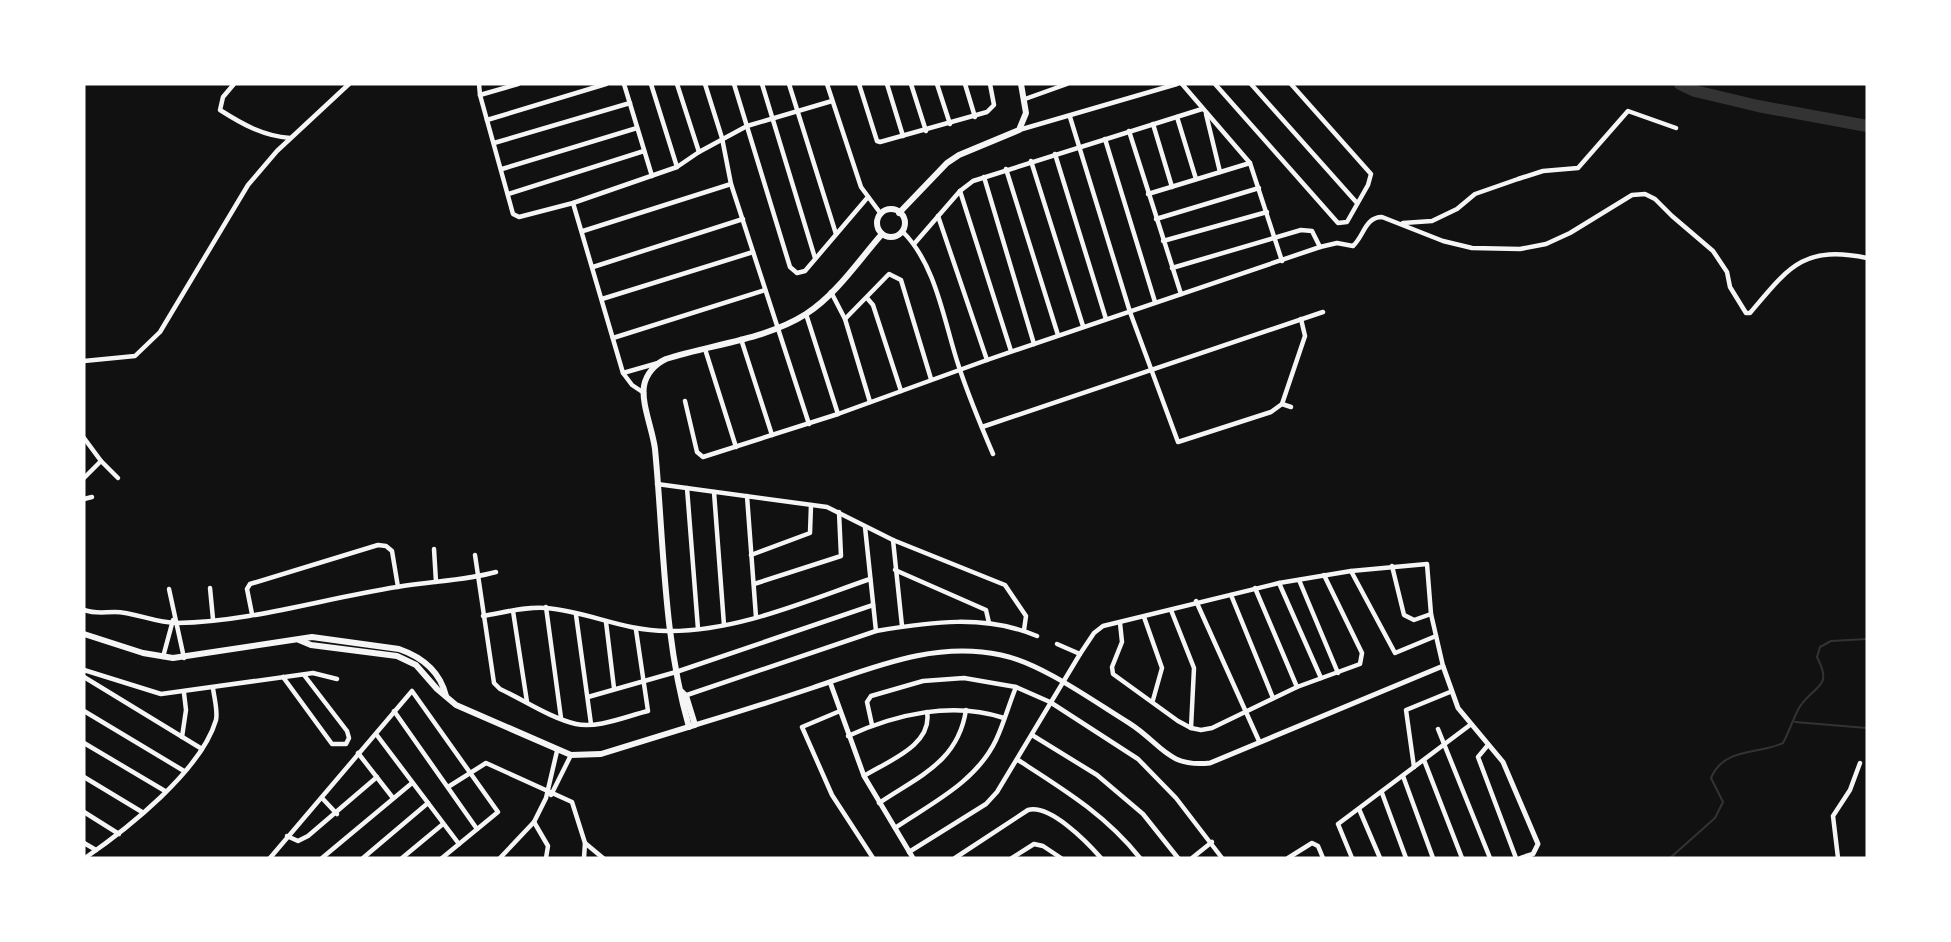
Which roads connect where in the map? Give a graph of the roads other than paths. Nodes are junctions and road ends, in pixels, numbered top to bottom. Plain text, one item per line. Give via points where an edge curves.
1 (234, 84) edge
2 (349, 84) edge
3 (480, 84) edge
4 (518, 84) edge
5 (606, 84) edge
6 (624, 84) edge
7 (651, 84) edge
8 (677, 84) edge
9 (705, 84) edge
10 (734, 84) edge
11 (762, 84) edge
12 (789, 84) edge
13 (827, 84) edge
14 (859, 84) edge
15 (887, 84) edge
16 (911, 84) edge
17 (937, 84) edge
18 (964, 84) edge
19 (990, 84) edge
20 (1022, 84) edge
21 (1067, 84) edge
22 (1180, 84) edge
23 (1215, 84) edge
24 (1251, 84) edge
25 (1291, 84) edge
26 (1050, 86) edge
27 (480, 95) junction
28 (1025, 99) junction
29 (832, 101) junction
30 (630, 103) junction
31 (797, 110) junction
32 (1204, 111) junction
33 (773, 117) junction
34 (975, 117) junction
35 (1070, 117) junction
36 (1177, 117) junction
37 (487, 120) junction
38 (950, 124) junction
39 (1153, 124) junction
40 (747, 126) junction
41 (637, 128) junction
42 (1676, 128) dead end
43 (1019, 130) junction
44 (926, 131) junction
45 (1128, 131) junction
46 (903, 136) junction
47 (290, 138) junction
48 (722, 138) junction
49 (1105, 139) junction
50 (494, 143) junction
51 (1080, 146) junction
52 (644, 151) junction
53 (699, 152) junction
54 (1055, 154) junction
55 (1031, 160) junction
56 (1250, 163) junction
57 (677, 167) junction
58 (502, 169) junction
59 (1006, 170) junction
60 (1220, 172) junction
61 (652, 176) junction
62 (984, 177) junction
63 (1196, 179) junction
64 (731, 184) junction
65 (1172, 187) junction
66 (1259, 188) junction
67 (960, 191) junction
68 (508, 194) junction
69 (1148, 194) junction
70 (868, 197) junction
71 (573, 203) junction
72 (1357, 203) junction
73 (1267, 212) junction
74 (899, 213) junction
75 (881, 214) junction
76 (938, 216) junction
77 (743, 219) junction
78 (1156, 219) junction
79 (1402, 224) junction
80 (583, 231) junction
81 (902, 231) junction
82 (836, 234) junction
83 (882, 234) junction
84 (1275, 237) junction
85 (1163, 241) junction
86 (914, 244) junction
87 (1320, 247) junction
88 (753, 252) junction
89 (815, 258) junction
90 (1867, 258) edge
91 (1282, 261) junction
92 (593, 267) junction
93 (1172, 268) junction
94 (765, 290) junction
95 (831, 292) junction
96 (1181, 294) junction
97 (867, 298) junction
98 (602, 299) junction
99 (1155, 303) junction
100 (1130, 312) junction
101 (1323, 312) dead end
102 (806, 314) junction
103 (845, 319) junction
104 (1106, 319) junction
105 (1301, 319) junction
106 (1083, 326) junction
107 (777, 327) junction
108 (1058, 335) junction
109 (613, 338) junction
110 (741, 339) junction
111 (1034, 344) junction
112 (705, 349) junction
113 (1011, 351) junction
114 (987, 360) junction
115 (84, 361) edge
116 (659, 362) junction
117 (960, 370) junction
118 (1151, 370) junction
119 (623, 372) junction
120 (931, 379) junction
121 (901, 390) junction
122 (644, 393) junction
123 (685, 401) dead end
124 (870, 402) junction
125 (1282, 404) junction
126 (1291, 408) dead end
127 (838, 414) junction
128 (808, 424) junction
129 (982, 427) junction
130 (772, 435) junction
131 (85, 441) edge
132 (736, 447) junction
133 (993, 454) dead end
134 (101, 461) junction
135 (84, 478) edge
136 (118, 478) dead end
137 (657, 484) junction
138 (687, 488) junction
139 (714, 492) junction
140 (747, 496) junction
141 (92, 497) dead end
142 (84, 499) edge
143 (810, 505) junction
144 (839, 512) junction
145 (865, 527) junction
146 (893, 540) junction
147 (434, 549) dead end
148 (475, 555) dead end
149 (751, 555) junction
150 (1392, 566) junction
151 (895, 570) junction
152 (1351, 571) junction
153 (496, 572) dead end
154 (1324, 575) junction
155 (478, 578) junction
156 (870, 579) junction
157 (1299, 580) junction
158 (436, 582) junction
159 (1279, 583) junction
160 (754, 584) junction
161 (398, 587) junction
162 (169, 588) dead end
163 (210, 588) dead end
164 (1255, 588) junction
165 (1231, 595) junction
166 (1196, 601) junction
167 (873, 606) junction
168 (546, 607) junction
169 (1171, 609) junction
170 (84, 610) edge
171 (513, 611) junction
172 (252, 614) junction
173 (1431, 614) junction
174 (576, 615) junction
175 (483, 616) junction
176 (756, 617) junction
177 (1144, 617) junction
178 (213, 619) junction
179 (606, 622) junction
180 (989, 622) junction
181 (175, 623) junction
182 (1120, 623) junction
183 (724, 625) junction
184 (902, 627) junction
185 (698, 629) junction
186 (636, 630) junction
187 (1024, 630) junction
188 (876, 631) junction
189 (669, 632) junction
190 (84, 633) edge
191 (1037, 636) dead end
192 (1436, 636) junction
193 (1057, 644) dead end
194 (1080, 654) junction
195 (163, 657) junction
196 (184, 658) junction
197 (1443, 666) junction
198 (84, 670) edge
199 (676, 672) junction
200 (1338, 673) junction
201 (304, 675) junction
202 (84, 677) edge
203 (283, 677) junction
204 (1321, 678) junction
205 (337, 679) dead end
206 (643, 680) junction
207 (830, 682) junction
208 (1063, 682) junction
209 (1016, 687) junction
210 (1297, 687) junction
211 (213, 688) junction
212 (614, 688) junction
213 (1450, 692) junction
214 (184, 693) junction
215 (683, 695) junction
216 (588, 696) junction
217 (1273, 698) junction
218 (1153, 700) junction
219 (527, 702) junction
220 (1050, 702) junction
221 (84, 711) edge
222 (394, 711) junction
223 (840, 711) junction
224 (966, 711) junction
225 (927, 712) junction
226 (1245, 713) junction
227 (561, 718) junction
228 (1004, 718) junction
229 (591, 724) junction
230 (872, 725) junction
231 (1470, 725) junction
232 (692, 726) junction
233 (1191, 728) junction
234 (1438, 729) dead end
235 (376, 734) junction
236 (1032, 735) junction
237 (848, 736) junction
238 (182, 737) junction
239 (1259, 741) junction
240 (84, 744) edge
241 (1443, 745) junction
242 (1488, 745) junction
243 (202, 749) junction
244 (557, 751) junction
245 (358, 753) junction
246 (572, 755) junction
247 (1018, 760) junction
248 (1424, 760) junction
249 (1860, 763) dead end
250 (1414, 767) junction
251 (184, 771) junction
252 (471, 771) junction
253 (864, 776) junction
254 (1403, 776) junction
255 (84, 777) edge
256 (377, 777) junction
257 (412, 783) junction
258 (448, 787) junction
259 (165, 791) junction
260 (546, 791) junction
261 (1382, 793) junction
262 (553, 794) junction
263 (322, 798) junction
264 (393, 798) junction
265 (546, 798) junction
266 (428, 803) junction
267 (879, 803) junction
268 (1359, 809) junction
269 (84, 812) edge
270 (142, 812) junction
271 (336, 814) junction
272 (534, 822) junction
273 (443, 824) junction
274 (895, 828) junction
275 (477, 829) junction
276 (119, 834) junction
277 (287, 836) junction
278 (1212, 842) junction
279 (84, 843) edge
280 (585, 843) junction
281 (459, 844) junction
282 (96, 850) junction
283 (909, 852) junction
284 (1294, 856) edge
285 (85, 858) edge
286 (270, 858) edge
287 (322, 858) edge
288 (363, 858) edge
289 (402, 858) edge
290 (442, 858) edge
291 (500, 858) edge
292 (546, 858) edge
293 (584, 858) edge
294 (603, 858) edge
295 (873, 858) edge
296 (913, 858) edge
297 (955, 858) edge
298 (1012, 858) edge
299 (1061, 858) edge
300 (1101, 858) edge
301 (1140, 858) edge
302 (1178, 858) edge
303 (1191, 858) edge
304 (1222, 858) edge
305 (1288, 858) edge
306 (1323, 858) edge
307 (1352, 858) edge
308 (1380, 858) edge
309 (1406, 858) edge
310 (1433, 858) edge
311 (1462, 858) edge
312 (1490, 858) edge
313 (1516, 858) edge
314 (1521, 858) edge
315 (1838, 858) edge

1 - 47 street via 223,97 220,110 245,126
2 - 47 street
3 - 27 street
4 - 27 street
5 - 37 street
6 - 30 street
7 - 57 street
8 - 53 street
9 - 48 street
10 - 40 street
11 - 33 street
12 - 31 street
13 - 29 street
14 - 46 street via 877,141
15 - 46 street
16 - 44 street
17 - 38 street
18 - 34 street
19 - 34 street via 994,105
20 - 28 main road
21 - 26 street
22 - 32 street
22 - 35 street
23 - 72 street via 1338,223 1347,222
24 - 72 street
25 - 72 street via 1371,174
26 - 28 street
27 - 37 street
28 - 43 main road via 1025,118
29 - 31 street
29 - 70 street via 854,169
30 - 41 street
30 - 50 street
31 - 33 street
31 - 82 street
32 - 36 street
32 - 56 street
32 - 60 street
33 - 40 street
33 - 89 street
34 - 38 street
35 - 43 street
35 - 51 street
36 - 39 street
36 - 63 street
37 - 50 street
38 - 44 street
39 - 45 street
39 - 65 street
40 - 48 street
40 - 89 street via 790,267 796,273 805,271
41 - 52 street
41 - 58 street
42 - 79 street via 1628,111 1578,168 1543,171 1475,194 1457,209 1432,221
43 - 74 main road via 959,155
44 - 46 street
45 - 49 street
45 - 69 street
47 - 115 street via 248,185 160,332 135,356
48 - 53 street
48 - 64 street
49 - 51 street
49 - 99 street
50 - 58 street
51 - 54 street
51 - 100 street
52 - 61 street
52 - 68 street
53 - 57 street
54 - 55 street
54 - 104 street
55 - 59 street
55 - 106 street
56 - 60 street
56 - 66 street
57 - 61 street
58 - 68 street
59 - 62 street
59 - 108 street
60 - 63 street
61 - 71 street
62 - 67 street
62 - 111 street
63 - 65 street
64 - 77 street
64 - 80 street
65 - 69 street
66 - 73 street
66 - 78 street
67 - 76 street
67 - 113 street
68 - 71 street via 513,214 519,217
69 - 78 street
70 - 75 street
70 - 82 street
71 - 80 street
73 - 84 street
73 - 85 street
74 - 75 main road via 888,210
74 - 81 main road via 904,222
75 - 83 main road via 877,226
76 - 86 street
76 - 114 street
77 - 88 street
77 - 92 street
78 - 85 street
79 - 87 street via 1376,217 1353,246 1336,243
79 - 90 street via 1472,248 1520,249 1546,244 1632,195 1645,194 1713,251 1742,310 1750,313 1793,266 1808,258 1835,252
80 - 92 street
81 - 83 main road via 891,237
81 - 86 street
82 - 89 street
83 - 95 main road
84 - 87 street via 1307,229
84 - 91 street
84 - 93 street
85 - 93 street
86 - 117 street via 926,266
87 - 91 street
88 - 94 street
88 - 98 street
91 - 96 street
92 - 98 street
93 - 96 street
94 - 107 street
94 - 109 street
95 - 102 main road
95 - 103 street
96 - 99 street
97 - 103 street
97 - 120 street via 889,274 901,280
97 - 121 street via 873,305
98 - 109 street
99 - 100 street
100 - 104 street
100 - 118 street
101 - 105 street
102 - 107 main road
102 - 127 street
103 - 124 street
104 - 106 street
105 - 118 street
105 - 125 street via 1305,336
106 - 108 street
107 - 110 main road
107 - 128 street
108 - 111 street
109 - 119 street
110 - 112 main road
110 - 130 street
111 - 113 street
112 - 116 main road
112 - 132 street
113 - 114 street
114 - 117 street
116 - 119 street
116 - 122 main road via 646,379
117 - 120 street
117 - 129 street
118 - 125 street via 1180,443 1271,412
118 - 129 street
119 - 122 street via 632,386
120 - 121 street
121 - 124 street
122 - 137 main road
123 - 132 street via 700,455
124 - 127 street
125 - 126 street
127 - 128 street
128 - 130 street
129 - 133 street
130 - 132 street
131 - 134 street
134 - 135 street
134 - 136 street
137 - 138 street
137 - 189 main road
138 - 139 street
138 - 185 street
139 - 140 street
139 - 183 street
140 - 143 street
140 - 149 street
141 - 142 street
143 - 144 street
143 - 149 street via 810,533
144 - 145 street
144 - 160 street via 841,556
145 - 146 street
145 - 156 street
146 - 151 street
146 - 187 street via 1005,585 1026,616
147 - 158 street
148 - 155 street
149 - 160 street
150 - 152 street
150 - 173 street via 1404,615 1414,620
150 - 173 street via 1427,564
151 - 180 street via 986,610
151 - 184 street
152 - 154 street
152 - 192 street via 1395,653
153 - 155 street
154 - 157 street
154 - 200 street via 1363,658 1360,664
155 - 158 street
155 - 175 street
156 - 167 street
156 - 176 street
157 - 159 street
157 - 200 street
158 - 161 street
159 - 164 street
159 - 204 street
160 - 176 street
161 - 172 street
161 - 172 street via 393,551 378,545 250,584 247,589
162 - 181 street
163 - 178 street
164 - 165 street
164 - 210 street
165 - 166 street
165 - 217 street
166 - 169 street
166 - 226 street
167 - 188 street
167 - 199 street
168 - 171 street
168 - 174 street
168 - 227 street
169 - 177 street
169 - 233 street via 1194,668
170 - 181 street
171 - 175 street
171 - 219 street
172 - 178 street
173 - 192 street
174 - 179 street
174 - 216 street
175 - 219 street via 494,684
176 - 183 street
177 - 182 street
177 - 218 street via 1162,668
178 - 181 street
179 - 186 street
179 - 212 street
180 - 184 street
180 - 187 street
181 - 195 street
181 - 196 street
182 - 194 street via 1103,626
182 - 218 street via 1122,642 1113,674
183 - 185 street
184 - 188 street
185 - 189 street
186 - 189 street
186 - 206 street
187 - 191 street
188 - 215 street
189 - 199 main road
190 - 195 main road
192 - 197 street
193 - 194 street
194 - 208 street
195 - 196 main road
196 - 244 main road via 312,637 411,653 436,673 446,696 456,705
197 - 213 street
197 - 239 street
198 - 214 street via 161,694
199 - 206 street
199 - 215 main road
200 - 204 street
201 - 203 street
201 - 203 street via 347,731 346,744 332,744
201 - 205 street
202 - 238 street
203 - 211 street
204 - 210 street
206 - 212 street
206 - 229 street via 648,711
207 - 208 street via 894,659 951,650 1004,655
207 - 223 street
207 - 232 street
208 - 220 street
208 - 239 street via 1131,724 1178,762 1210,763
209 - 220 street
209 - 228 street
209 - 230 street via 964,678 923,681 871,696 867,702
210 - 217 street
211 - 214 street
211 - 243 street via 217,718
212 - 216 street
213 - 231 street
213 - 250 street via 1406,710
214 - 238 street
215 - 232 main road
216 - 229 street
217 - 226 street
218 - 233 street
219 - 227 street
220 - 236 street
220 - 278 street via 1138,759
221 - 251 street
222 - 235 street
222 - 252 street via 412,692
222 - 258 street
223 - 237 street
223 - 295 street via 801,727 832,795
224 - 225 street
224 - 228 street via 984,711
224 - 267 street via 964,726 948,755
225 - 230 street
225 - 253 street via 930,724 923,738
226 - 233 street via 1212,728
226 - 239 street
227 - 229 street
228 - 274 street via 996,740 974,773
230 - 237 street
231 - 241 street
231 - 242 street
232 - 246 main road via 601,754
234 - 241 street
235 - 245 street
235 - 257 street
236 - 247 street
236 - 302 street via 1097,776 1143,814
237 - 253 street
238 - 243 street
240 - 259 street
241 - 248 street
241 - 312 street
242 - 313 street via 1478,757
242 - 314 street via 1503,762 1538,843 1533,854
243 - 251 street
244 - 246 main road
244 - 260 street
245 - 256 street
245 - 263 street
246 - 262 street
247 - 283 street via 986,804
247 - 301 street via 1087,805
248 - 250 street
248 - 311 street
249 - 315 street via 1850,790 1833,816
250 - 254 street
251 - 259 street
252 - 258 street
252 - 260 street via 486,763
252 - 275 street via 498,812
253 - 267 street
254 - 261 street
254 - 310 street
255 - 270 street
256 - 264 street
256 - 271 street
257 - 264 street
257 - 266 street
258 - 275 street
259 - 270 street
260 - 262 street
260 - 265 street
261 - 268 street
261 - 309 street
262 - 265 street
262 - 280 street via 572,802
263 - 271 street
263 - 277 street
264 - 287 street
265 - 272 street
266 - 273 street
266 - 288 street
267 - 274 street
268 - 307 street via 1338,824
268 - 308 street
269 - 276 street
270 - 276 street
271 - 277 street via 298,841
272 - 291 street
272 - 292 street via 548,846
273 - 281 street
273 - 289 street
274 - 283 street
275 - 281 street
276 - 282 street
277 - 286 street
278 - 303 street
278 - 304 street
279 - 282 street
280 - 293 street
280 - 294 street
281 - 290 street
282 - 285 street
283 - 296 street
284 - 305 street
284 - 306 street via 1312,843 1318,846
297 - 300 street via 1035,808 1073,831
298 - 299 street via 1034,844

